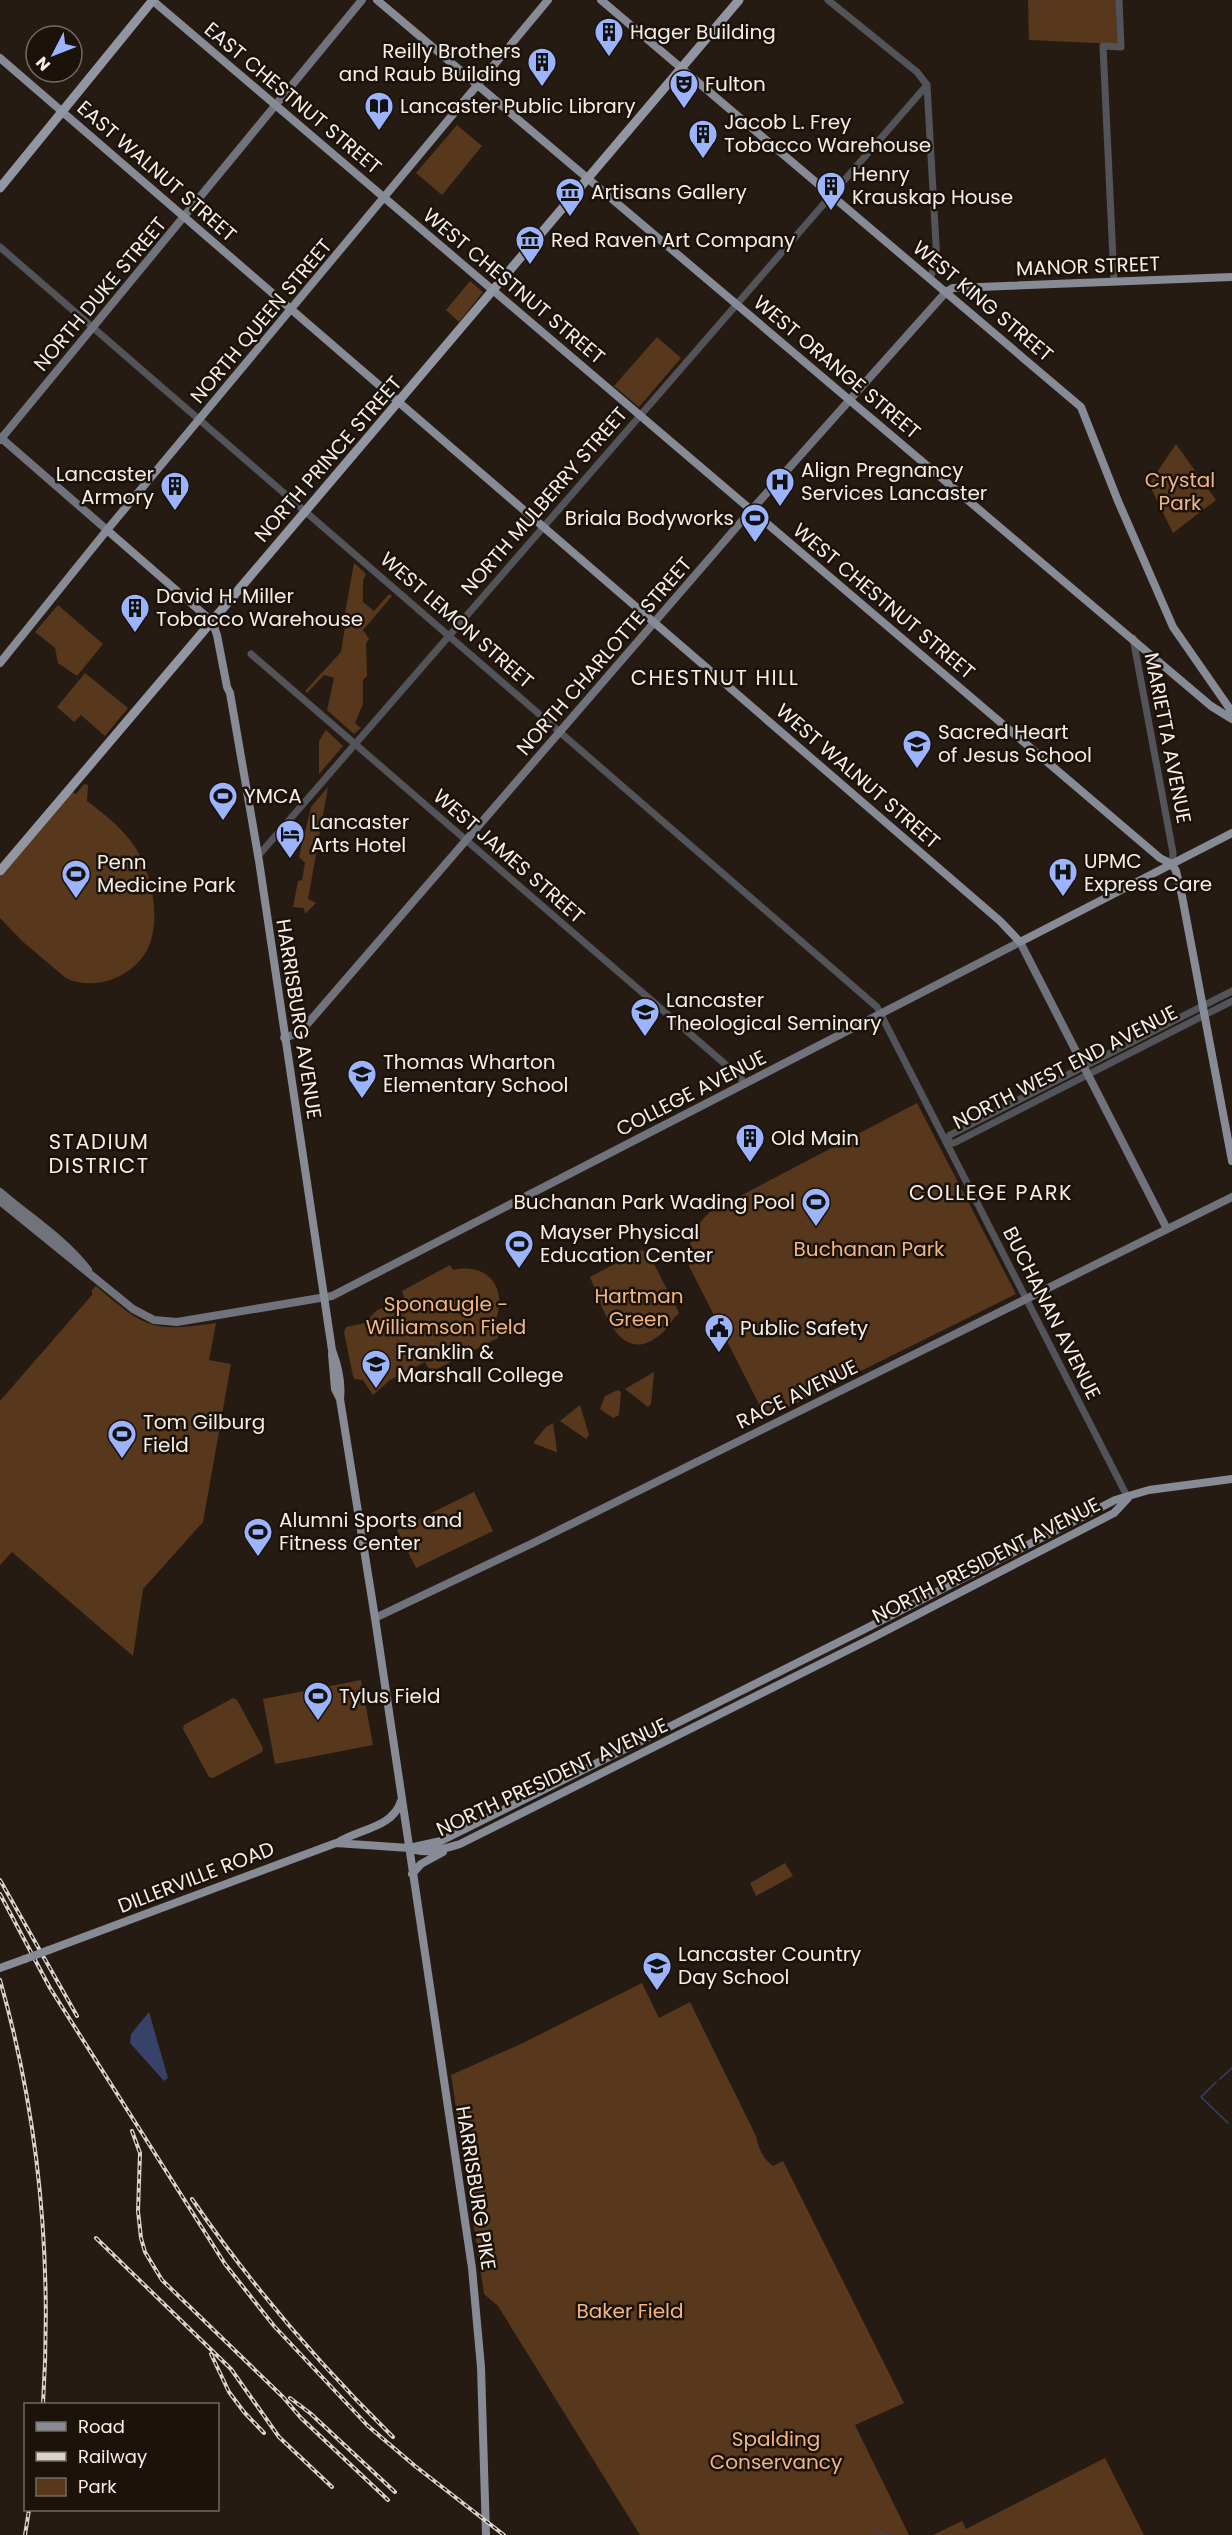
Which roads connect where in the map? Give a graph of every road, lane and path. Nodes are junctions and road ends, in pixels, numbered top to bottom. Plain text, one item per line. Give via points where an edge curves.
1 (153, 0) edge
2 (362, 0) edge
3 (377, 0) edge
4 (548, 0) edge
5 (601, 0) edge
6 (740, 0) edge
7 (828, 0) edge
8 (1119, 0) edge
9 (0, 58) edge
10 (682, 69) junction
11 (477, 85) junction
12 (927, 85) junction
13 (277, 105) junction
14 (63, 111) junction
15 (590, 179) junction
16 (0, 188) edge
17 (831, 194) junction
18 (384, 198) junction
19 (185, 216) junction
20 (0, 247) edge
21 (1232, 277) edge
22 (930, 278) junction
23 (1114, 280) junction
24 (494, 291) junction
25 (946, 292) junction
26 (736, 304) junction
27 (292, 309) junction
28 (94, 328) junction
29 (851, 400) junction
30 (400, 402) junction
31 (640, 415) junction
32 (200, 420) junction
33 (1, 438) edge
34 (752, 511) junction
35 (306, 512) junction
36 (544, 526) junction
37 (107, 530) junction
38 (212, 621) junction
39 (655, 622) junction
40 (450, 635) junction
41 (1133, 638) junction
42 (251, 654) dead end
43 (0, 663) edge
44 (1232, 712) edge
45 (1232, 718) edge
46 (561, 731) junction
47 (355, 745) junction
48 (1232, 833) edge
49 (466, 841) junction
50 (258, 856) junction
51 (1172, 864) junction
52 (0, 871) edge
53 (1020, 942) junction
54 (1232, 991) edge
55 (1232, 1001) edge
56 (1203, 1011) junction
57 (880, 1014) junction
58 (284, 1038) junction
59 (1086, 1071) junction
60 (745, 1084) junction
61 (946, 1142) junction
62 (1232, 1161) edge
63 (0, 1192) edge
64 (1232, 1197) edge
65 (0, 1201) edge
66 (1167, 1229) junction
67 (91, 1273) junction
68 (324, 1299) junction
69 (1026, 1299) junction
70 (1232, 1479) edge
71 (1128, 1498) junction
72 (375, 1618) junction
73 (402, 1798) junction
74 (336, 1843) junction
75 (460, 1844) junction
76 (409, 1848) junction
77 (412, 1874) junction
78 (0, 1968) edge
79 (486, 2535) edge

1 - 13 main road, EAST CHESTNUT STREET
1 - 14 highway
2 - 13 main road, NORTH DUKE STREET
3 - 11 main road, WEST ORANGE STREET
4 - 11 main road, NORTH QUEEN STREET
5 - 10 main road, WEST KING STREET
6 - 10 highway, NORTH PRINCE STREET
7 - 12 street via 917,72
8 - 23 street via 1121,47 1103,46
9 - 14 main road, EAST WALNUT STREET
10 - 15 highway, NORTH PRINCE STREET
10 - 17 main road, WEST KING STREET
11 - 15 main road, WEST ORANGE STREET
11 - 18 main road, NORTH QUEEN STREET
12 - 17 street, NORTH MULBERRY STREET
12 - 22 street via 937,262
13 - 18 main road, EAST CHESTNUT STREET
13 - 19 main road, NORTH DUKE STREET
14 - 16 highway
14 - 19 main road, EAST WALNUT STREET
15 - 24 highway, NORTH PRINCE STREET
15 - 26 main road, WEST ORANGE STREET
17 - 22 main road, WEST KING STREET
17 - 26 street, NORTH MULBERRY STREET
18 - 24 main road, WEST CHESTNUT STREET
18 - 27 main road, NORTH QUEEN STREET
19 - 27 main road, EAST WALNUT STREET
19 - 28 main road, NORTH DUKE STREET
20 - 28 street, WEST LEMON STREET
21 - 23 main road, MANOR STREET
22 - 25 main road, WEST KING STREET
23 - 25 main road, MANOR STREET via 953,288
24 - 30 highway, NORTH PRINCE STREET
24 - 31 main road, WEST CHESTNUT STREET
25 - 29 main road, NORTH CHARLOTTE STREET
25 - 44 main road, WEST KING STREET via 1084,411 1173,627
26 - 29 main road, WEST ORANGE STREET
26 - 31 street, NORTH MULBERRY STREET
27 - 30 main road, WEST WALNUT STREET
27 - 32 main road, NORTH QUEEN STREET
28 - 32 street, WEST LEMON STREET
28 - 33 main road, NORTH DUKE STREET
29 - 34 main road, NORTH CHARLOTTE STREET
29 - 41 main road, WEST ORANGE STREET
30 - 35 highway, NORTH PRINCE STREET
30 - 36 main road, WEST WALNUT STREET
31 - 34 main road, WEST CHESTNUT STREET
31 - 36 street, NORTH MULBERRY STREET
32 - 35 street, WEST LEMON STREET
32 - 37 main road, NORTH QUEEN STREET
33 - 37 main road
34 - 39 main road, NORTH CHARLOTTE STREET
34 - 51 main road, WEST CHESTNUT STREET via 1160,858
35 - 38 highway, NORTH PRINCE STREET
35 - 40 street, WEST LEMON STREET
36 - 39 main road, WEST WALNUT STREET
36 - 40 street, NORTH MULBERRY STREET
37 - 38 main road
37 - 43 main road, NORTH QUEEN STREET
38 - 50 main road, HARRISBURG AVENUE via 230,693
38 - 52 highway, NORTH PRINCE STREET
39 - 46 main road, NORTH CHARLOTTE STREET
39 - 53 main road, WEST WALNUT STREET via 994,915
40 - 46 street, WEST LEMON STREET
40 - 47 street, NORTH MULBERRY STREET
41 - 45 main road, WEST ORANGE STREET via 1211,706
41 - 51 street, MARIETTA AVENUE
42 - 47 street, WEST JAMES STREET
46 - 49 main road, NORTH CHARLOTTE STREET
46 - 57 street, WEST LEMON STREET via 855,987
47 - 49 street, WEST JAMES STREET
47 - 50 street, NORTH MULBERRY STREET
48 - 51 main road, COLLEGE AVENUE
49 - 58 main road, NORTH CHARLOTTE STREET via 303,1029
49 - 60 street, WEST JAMES STREET
50 - 58 main road, HARRISBURG AVENUE
51 - 53 main road, COLLEGE AVENUE
51 - 56 main road, MARIETTA AVENUE
53 - 57 main road, COLLEGE AVENUE
53 - 59 main road, WEST WALNUT STREET
54 - 56 street, NORTH WEST END AVENUE
55 - 56 street, NORTH WEST END AVENUE
56 - 59 street, NORTH WEST END AVENUE
56 - 62 main road, MARIETTA AVENUE
57 - 60 main road, COLLEGE AVENUE
57 - 61 street, BUCHANAN AVENUE
58 - 68 main road, HARRISBURG AVENUE
59 - 61 street, NORTH WEST END AVENUE via 950,1135
59 - 66 main road, WEST WALNUT STREET
60 - 68 main road, COLLEGE AVENUE
61 - 69 street, BUCHANAN AVENUE
63 - 67 main road via 62,1241
64 - 66 main road, RACE AVENUE
65 - 67 main road
66 - 69 main road, RACE AVENUE
67 - 68 main road, COLLEGE AVENUE via 133,1309 165,1322
68 - 72 main road, HARRISBURG AVENUE via 331,1365 340,1399
69 - 71 street, BUCHANAN AVENUE
69 - 72 main road, RACE AVENUE
70 - 71 main road, NORTH PRESIDENT AVENUE via 1149,1490
71 - 75 main road, NORTH PRESIDENT AVENUE via 1120,1509 1099,1521
71 - 76 main road, NORTH PRESIDENT AVENUE via 1115,1500 462,1831 441,1841
72 - 73 main road, HARRISBURG AVENUE
73 - 74 main road via 390,1818
73 - 76 main road, HARRISBURG AVENUE
74 - 76 main road, DILLERVILLE ROAD
74 - 78 main road, DILLERVILLE ROAD, bridge
75 - 76 main road, NORTH PRESIDENT AVENUE via 418,1852
75 - 77 main road via 424,1862
76 - 77 main road, HARRISBURG PIKE
77 - 79 main road, HARRISBURG PIKE via 472,2268 482,2382

